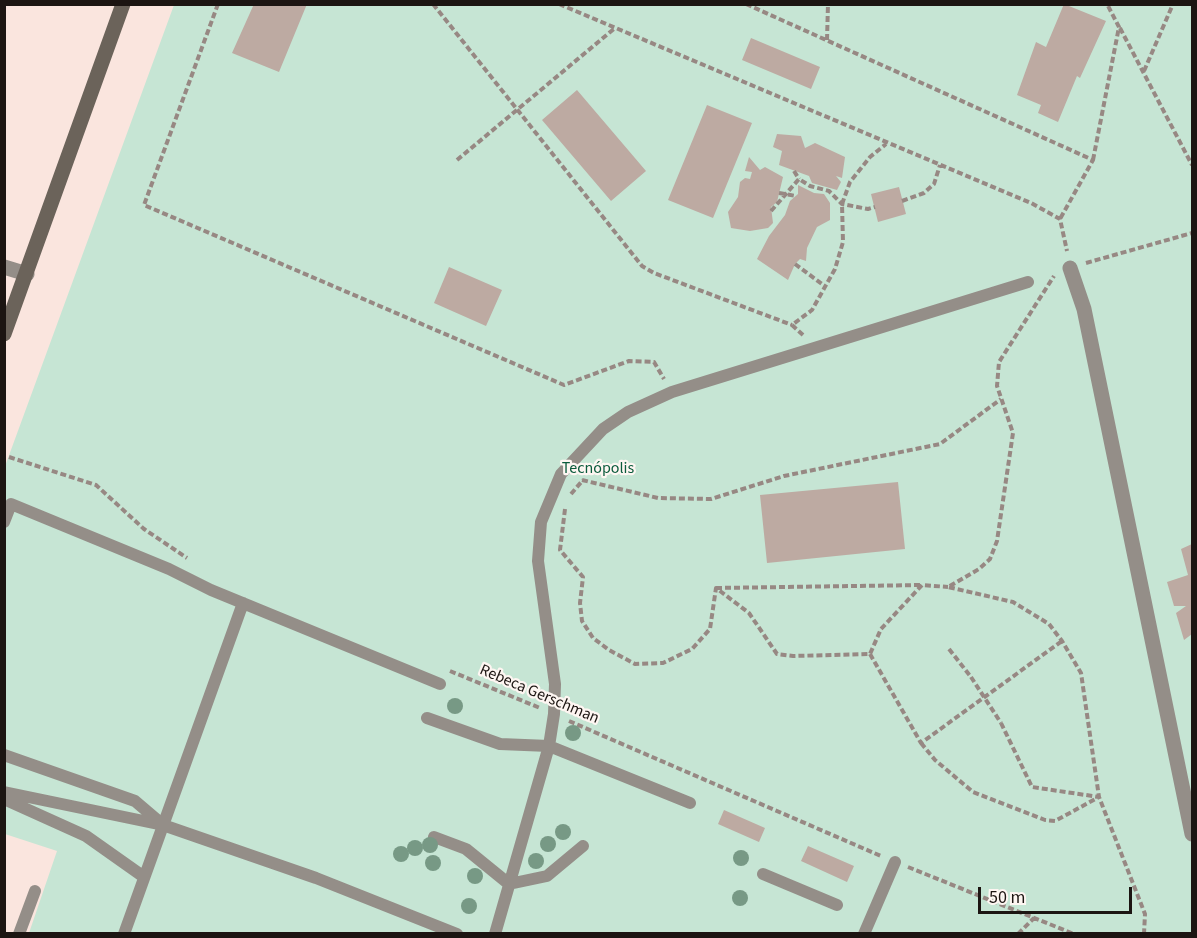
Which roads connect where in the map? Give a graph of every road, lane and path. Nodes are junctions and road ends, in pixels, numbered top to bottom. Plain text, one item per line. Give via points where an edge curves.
1 (123, 4) edge
2 (218, 4) edge
3 (433, 4) edge
4 (559, 4) edge
5 (746, 4) edge
6 (828, 4) edge
7 (1107, 4) edge
8 (1173, 4) edge
9 (1119, 27) junction
10 (615, 28) junction
11 (827, 40) junction
12 (1144, 72) junction
13 (517, 111) junction
14 (887, 144) junction
15 (457, 160) dead end
16 (1092, 160) junction
17 (940, 165) junction
18 (1192, 165) edge
19 (794, 171) dead end
20 (799, 179) junction
21 (779, 193) dead end
22 (787, 196) junction
23 (796, 196) dead end
24 (902, 201) dead end
25 (842, 204) junction
26 (875, 207) dead end
27 (771, 211) dead end
28 (1060, 219) junction
29 (1192, 233) edge
30 (795, 264) dead end
31 (4, 267) edge
32 (1070, 268) junction
33 (27, 274) junction
34 (1028, 282) joint
35 (826, 287) junction
36 (792, 326) junction
37 (4, 334) edge
38 (817, 346) junction
39 (672, 392) junction
40 (1001, 399) junction
41 (9, 457) dead end
42 (561, 474) junction
43 (584, 480) junction
44 (4, 522) edge
45 (189, 560) dead end
46 (922, 585) junction
47 (948, 587) junction
48 (716, 588) junction
49 (243, 603) junction
50 (1062, 641) junction
51 (949, 649) dead end
52 (870, 654) junction
53 (446, 669) dead end
54 (440, 684) dead end
55 (554, 714) junction
56 (428, 718) dead end
57 (921, 743) junction
58 (549, 746) junction
59 (4, 755) edge
60 (4, 792) edge
61 (1099, 797) junction
62 (4, 799) edge
63 (690, 802) dead end
64 (163, 825) junction
65 (1192, 834) edge
66 (434, 837) dead end
67 (583, 846) dead end
68 (895, 862) junction
69 (763, 874) dead end
70 (144, 877) junction
71 (509, 884) junction
72 (34, 891) dead end
73 (837, 905) dead end
74 (1034, 918) junction
75 (20, 933) edge
76 (124, 933) edge
77 (457, 933) edge
78 (495, 933) edge
79 (864, 933) edge
80 (1018, 933) edge
81 (1074, 933) edge
82 (1144, 933) edge

1 - 33 main road
2 - 39 path via 144,205 564,385 629,361 654,362
3 - 13 path
4 - 10 path
5 - 11 path
6 - 11 path
7 - 9 path
8 - 12 path
9 - 12 path
9 - 16 path
10 - 13 path
10 - 14 path
11 - 16 path
12 - 18 path
13 - 15 path
13 - 36 path via 642,266
14 - 17 path
14 - 25 path via 859,169
16 - 28 path
17 - 24 path via 934,184 924,194
17 - 28 path
19 - 20 path
20 - 22 path
20 - 25 path via 829,191
21 - 22 path
22 - 23 path
22 - 27 path
25 - 26 path
25 - 35 path via 843,242
28 - 32 path
29 - 32 path
30 - 35 path
31 - 33 street
32 - 65 street via 1084,309
33 - 37 main road
34 - 38 lane
34 - 40 path via 1056,273 999,362 997,386
35 - 36 path via 812,310
36 - 38 path
38 - 39 lane
39 - 42 lane via 628,412 603,429
40 - 43 path via 940,444 784,476 711,499 658,498
40 - 47 path via 1012,433 997,541 990,559
41 - 45 path via 96,485 144,529
42 - 43 path
42 - 55 lane via 541,522 538,561 555,684
43 - 48 path via 566,500 560,550 583,576 582,621 593,638 636,664 663,663 692,649 710,629
44 - 49 lane via 11,504
46 - 47 path
46 - 48 path
46 - 52 path via 881,629
47 - 50 path via 1013,602 1049,624
48 - 52 path via 749,613 777,654
49 - 54 lane
49 - 64 lane
50 - 57 path
50 - 61 path via 1081,673
51 - 61 path, bridge via 1001,723 1032,787
52 - 57 path
53 - 55 path, Rebeca Gerschman
55 - 58 lane
55 - 68 path, Rebeca Gerschman
56 - 58 lane via 500,744
57 - 61 path via 973,792 1045,820 1055,821
58 - 63 lane
58 - 71 lane
59 - 64 lane via 135,801
60 - 64 lane
61 - 82 path via 1146,914
62 - 70 lane via 86,836
64 - 70 lane
64 - 77 lane
66 - 71 lane via 466,849
67 - 71 lane via 547,876
68 - 74 path, Rebeca Gerschman
68 - 79 lane
69 - 73 lane
70 - 76 lane
71 - 78 lane
72 - 75 lane
74 - 80 path
74 - 81 path, Rebeca Gerschman

